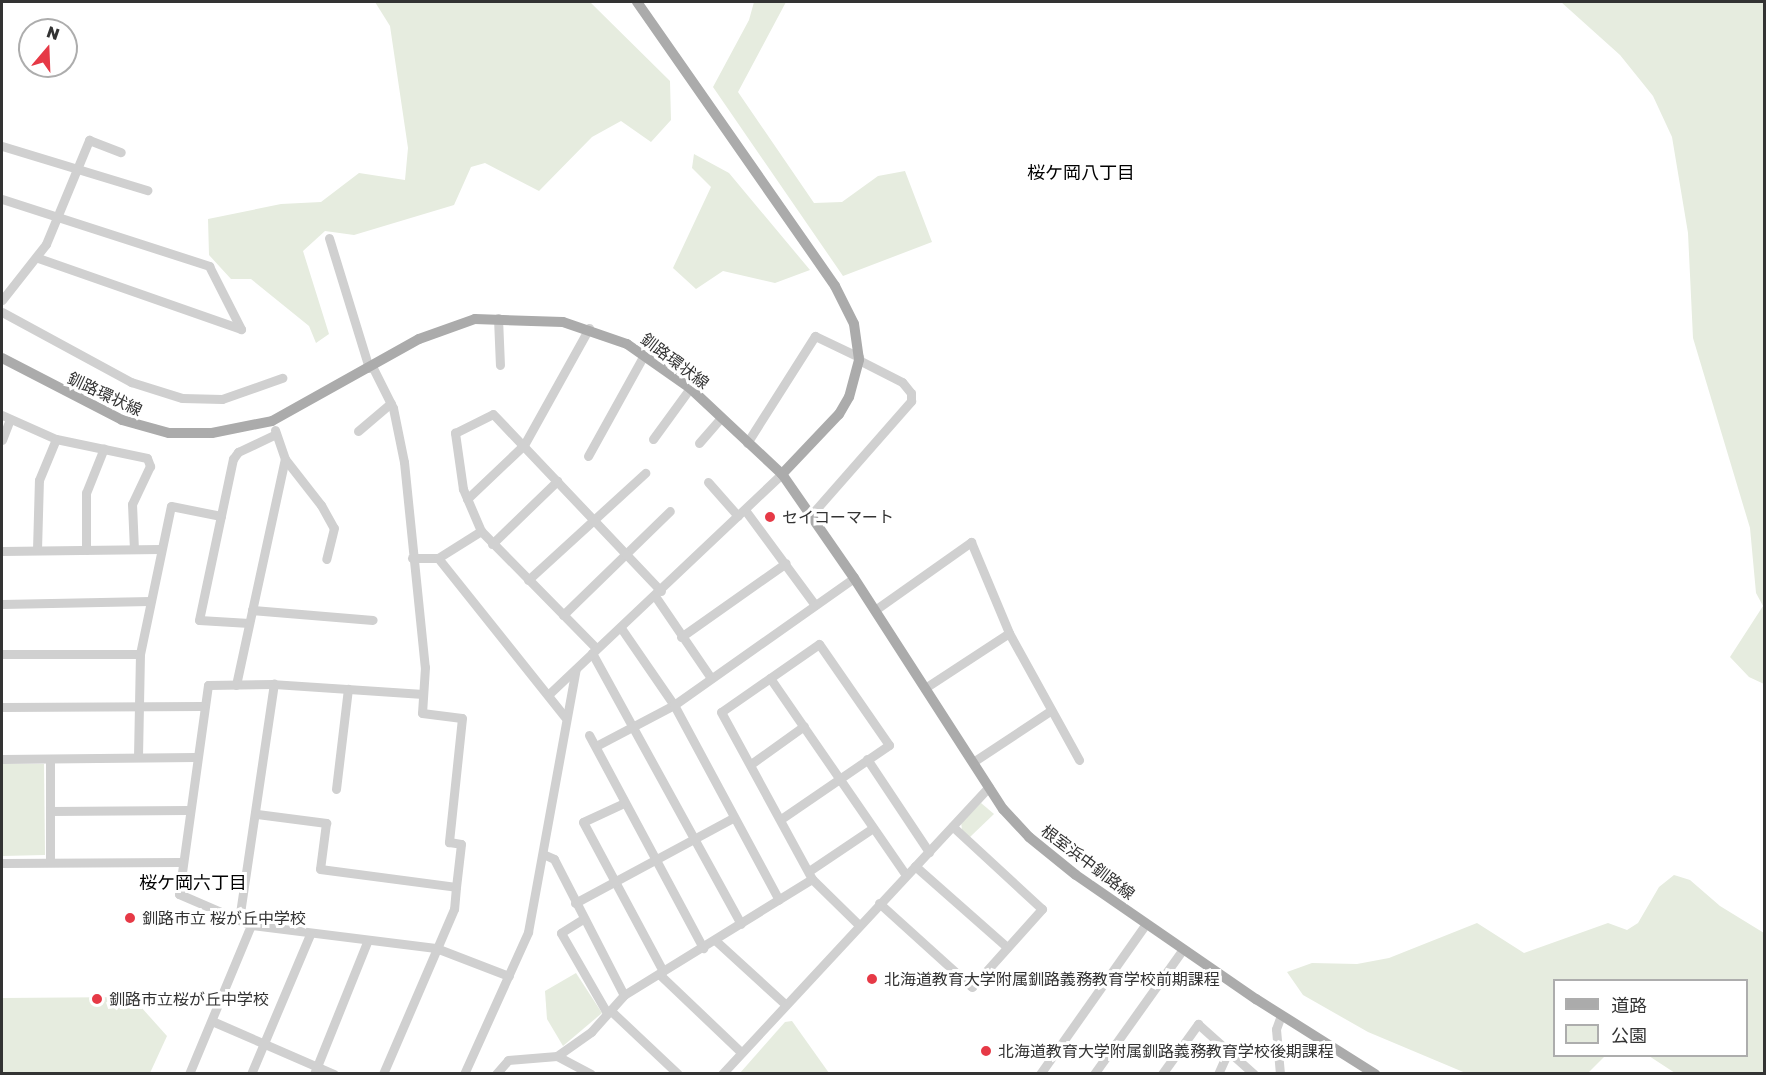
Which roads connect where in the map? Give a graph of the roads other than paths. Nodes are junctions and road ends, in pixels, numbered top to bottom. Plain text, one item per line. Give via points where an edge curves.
1 (637, 2) edge
2 (2, 146) edge
3 (122, 152) dead end
4 (76, 168) junction
5 (147, 190) dead end
6 (2, 198) edge
7 (56, 216) junction
8 (329, 238) dead end
9 (38, 258) junction
10 (2, 300) edge
11 (2, 312) edge
12 (498, 318) junction
13 (589, 328) junction
14 (644, 355) junction
15 (2, 358) edge
16 (859, 358) junction
17 (500, 365) dead end
18 (371, 367) junction
19 (282, 378) dead end
20 (690, 388) junction
21 (391, 404) junction
22 (6, 417) edge
23 (720, 419) junction
24 (272, 421) junction
25 (358, 431) dead end
26 (276, 434) junction
27 (56, 439) junction
28 (653, 439) dead end
29 (2, 440) edge
30 (699, 443) dead end
31 (747, 443) junction
32 (524, 445) junction
33 (104, 448) junction
34 (588, 456) dead end
35 (285, 459) junction
36 (645, 473) dead end
37 (782, 474) junction
38 (557, 482) junction
39 (708, 482) dead end
40 (467, 500) junction
41 (670, 511) dead end
42 (742, 513) junction
43 (811, 515) junction
44 (221, 516) junction
45 (593, 519) junction
46 (481, 531) junction
47 (492, 544) junction
48 (134, 549) junction
49 (160, 549) junction
50 (37, 550) junction
51 (86, 550) junction
52 (2, 551) edge
53 (628, 555) junction
54 (412, 558) junction
55 (438, 558) junction
56 (326, 559) dead end
57 (786, 563) junction
58 (854, 578) junction
59 (528, 580) junction
60 (658, 594) junction
61 (150, 601) junction
62 (2, 604) edge
63 (815, 604) junction
64 (252, 610) junction
65 (875, 610) junction
66 (563, 615) junction
67 (373, 620) dead end
68 (249, 623) junction
69 (621, 628) junction
70 (1010, 633) junction
71 (681, 637) junction
72 (594, 650) junction
73 (2, 654) edge
74 (140, 654) junction
75 (576, 669) junction
76 (711, 678) junction
77 (770, 678) junction
78 (274, 684) junction
79 (236, 685) junction
80 (925, 688) junction
81 (348, 689) junction
82 (423, 694) junction
83 (549, 694) junction
84 (674, 705) junction
85 (138, 706) junction
86 (203, 706) junction
87 (2, 707) edge
88 (1050, 711) junction
89 (565, 717) junction
90 (635, 725) junction
91 (804, 726) junction
92 (589, 735) dead end
93 (596, 746) junction
94 (138, 757) junction
95 (195, 757) junction
96 (2, 759) edge
97 (50, 759) junction
98 (867, 759) junction
99 (1079, 760) dead end
100 (973, 762) junction
101 (751, 764) junction
102 (839, 779) junction
103 (989, 787) junction
104 (336, 789) dead end
105 (624, 803) junction
106 (188, 810) junction
107 (50, 811) junction
108 (257, 814) junction
109 (734, 818) junction
110 (781, 819) junction
111 (952, 826) junction
112 (873, 828) junction
113 (696, 838) junction
114 (929, 852) junction
115 (543, 854) junction
116 (655, 860) junction
117 (50, 862) junction
118 (180, 862) junction
119 (2, 863) edge
120 (915, 866) junction
121 (810, 875) junction
122 (906, 875) junction
123 (613, 882) junction
124 (456, 887) junction
125 (779, 900) junction
126 (575, 903) junction
127 (879, 903) junction
128 (583, 919) junction
129 (239, 920) junction
130 (741, 924) junction
131 (1146, 924) junction
132 (859, 925) junction
133 (251, 926) junction
134 (310, 934) junction
135 (368, 940) junction
136 (716, 941) junction
137 (1007, 947) junction
138 (436, 948) junction
139 (703, 948) junction
140 (1183, 949) junction
141 (661, 972) junction
142 (509, 976) junction
143 (624, 995) junction
144 (785, 1004) junction
145 (609, 1012) junction
146 (1281, 1015) junction
147 (212, 1021) junction
148 (264, 1043) junction
149 (741, 1052) junction
150 (1228, 1052) junction
151 (557, 1056) junction
152 (315, 1070) edge
153 (189, 1074) edge
154 (251, 1074) edge
155 (334, 1074) edge
156 (383, 1074) edge
157 (464, 1074) edge
158 (496, 1074) edge
159 (591, 1074) edge
160 (678, 1074) edge
161 (722, 1074) edge
162 (1040, 1074) edge
163 (1094, 1074) edge
164 (1162, 1074) edge
165 (1218, 1074) edge
166 (1254, 1074) edge
167 (1280, 1074) edge
168 (1375, 1074) edge

1 - 16 main road via 835,286 850,312
2 - 4 street
3 - 4 street via 89,140
4 - 5 street
4 - 7 street
6 - 7 street
7 - 9 street
7 - 9 street via 209,266 240,329
8 - 18 street
9 - 10 street
11 - 19 street via 131,382 182,398 222,399
12 - 13 main road, 釧路環状線
12 - 17 street
12 - 18 main road, 釧路環状線 via 451,326
13 - 14 main road, 釧路環状線
13 - 32 street
14 - 20 main road, 釧路環状線
14 - 34 street
15 - 24 main road, 釧路環状線 via 88,406 144,428 213,433
16 - 31 street via 815,336
16 - 37 main road via 852,388 839,414
16 - 43 street via 902,382 911,401
18 - 21 street
18 - 24 main road, 釧路環状線
20 - 23 main road, 釧路環状線
20 - 28 street
21 - 25 street
21 - 54 street via 404,462
22 - 27 street
22 - 29 street
23 - 30 street
23 - 31 main road, 釧路環状線
24 - 26 street
26 - 35 street
26 - 44 street via 238,452 233,459
27 - 33 street
27 - 50 street via 39,480
31 - 37 main road, 釧路環状線
32 - 38 street
32 - 40 street
32 - 40 street via 493,414 455,433
33 - 48 street via 147,458 150,466 132,504
33 - 51 street via 86,494
35 - 56 street via 321,505 333,528
35 - 64 street
36 - 45 street
37 - 42 street
37 - 43 main road, 根室浜中釧路線
38 - 45 street
38 - 47 street
39 - 42 street
40 - 46 street
41 - 53 street
42 - 57 street
42 - 60 street
43 - 58 main road, 根室浜中釧路線
44 - 49 street via 171,506
44 - 68 street via 199,620
45 - 53 street
45 - 59 street
46 - 47 street
46 - 55 street
47 - 59 street
48 - 49 street
48 - 51 street
49 - 61 street
50 - 51 street
50 - 52 street
53 - 60 street
53 - 66 street
54 - 55 street
54 - 82 street via 425,667
55 - 83 street
57 - 63 street
57 - 71 street
58 - 63 street
58 - 65 main road, 根室浜中釧路線
59 - 66 street
60 - 69 street
60 - 71 street
61 - 62 street
61 - 74 street
63 - 76 street
64 - 67 street
64 - 68 street
65 - 70 street via 971,542
65 - 80 main road, 根室浜中釧路線
66 - 72 street
68 - 79 street
69 - 72 street
69 - 84 street
70 - 80 street
70 - 88 street
71 - 76 street
72 - 75 street
72 - 90 street
73 - 74 street
74 - 85 street
75 - 83 street
75 - 89 street
76 - 84 street
77 - 91 street
77 - 98 street via 819,644 889,745
77 - 101 street via 721,712
78 - 79 street
78 - 81 street
78 - 108 street
79 - 86 street via 208,685
80 - 100 main road, 根室浜中釧路線
81 - 82 street
81 - 104 street
82 - 124 street via 422,713 462,718 449,842 461,844
83 - 89 street
84 - 90 street
84 - 109 street
85 - 86 street
85 - 87 street
85 - 94 street
86 - 95 street
88 - 99 street
88 - 100 street
89 - 115 street
90 - 93 street
90 - 113 street
91 - 101 street
91 - 102 street
92 - 93 street
93 - 105 street
94 - 95 street
94 - 97 street
95 - 106 street
96 - 97 street
97 - 107 street
98 - 102 street
98 - 114 street
100 - 103 main road, 根室浜中釧路線
101 - 110 street
102 - 110 street
102 - 112 street
103 - 111 street
103 - 131 main road, 根室浜中釧路線 via 1029,837
105 - 116 street
105 - 123 street via 584,822
106 - 107 street
106 - 118 street
107 - 117 street
108 - 124 street via 326,823 320,869
108 - 129 street
109 - 113 street
109 - 125 street
110 - 121 street
111 - 114 street
111 - 137 street via 1042,909
112 - 121 street
112 - 122 street
113 - 116 street
113 - 130 street
114 - 120 street
115 - 126 street via 554,859
115 - 142 street via 528,932
116 - 123 street
116 - 139 street
117 - 118 street
117 - 119 street
118 - 129 street via 179,894
120 - 122 street
120 - 137 street
121 - 125 street
121 - 132 street
122 - 127 street
123 - 126 street
123 - 141 street
124 - 138 street via 454,909
125 - 130 street
126 - 128 street
127 - 132 street
127 - 137 street via 972,987
128 - 143 street
128 - 145 street via 561,933
129 - 133 street
130 - 136 street
131 - 140 main road, 根室浜中釧路線
131 - 162 street
132 - 144 street
133 - 134 street
133 - 147 street
134 - 135 street
134 - 148 street
135 - 138 street
135 - 152 street
136 - 139 street
136 - 144 street
138 - 142 street
138 - 156 street
139 - 141 street
140 - 146 main road, 根室浜中釧路線
140 - 163 street
141 - 143 street
141 - 149 street
142 - 157 street
143 - 145 street
144 - 149 street
145 - 151 street via 576,1044
145 - 160 street
146 - 167 street via 1276,1029
146 - 168 main road, 根室浜中釧路線
147 - 148 street
147 - 153 street
148 - 152 street
148 - 154 street
149 - 161 street
150 - 164 street via 1198,1024
150 - 165 street
150 - 166 street
151 - 158 street via 508,1060
151 - 159 street
152 - 155 street

